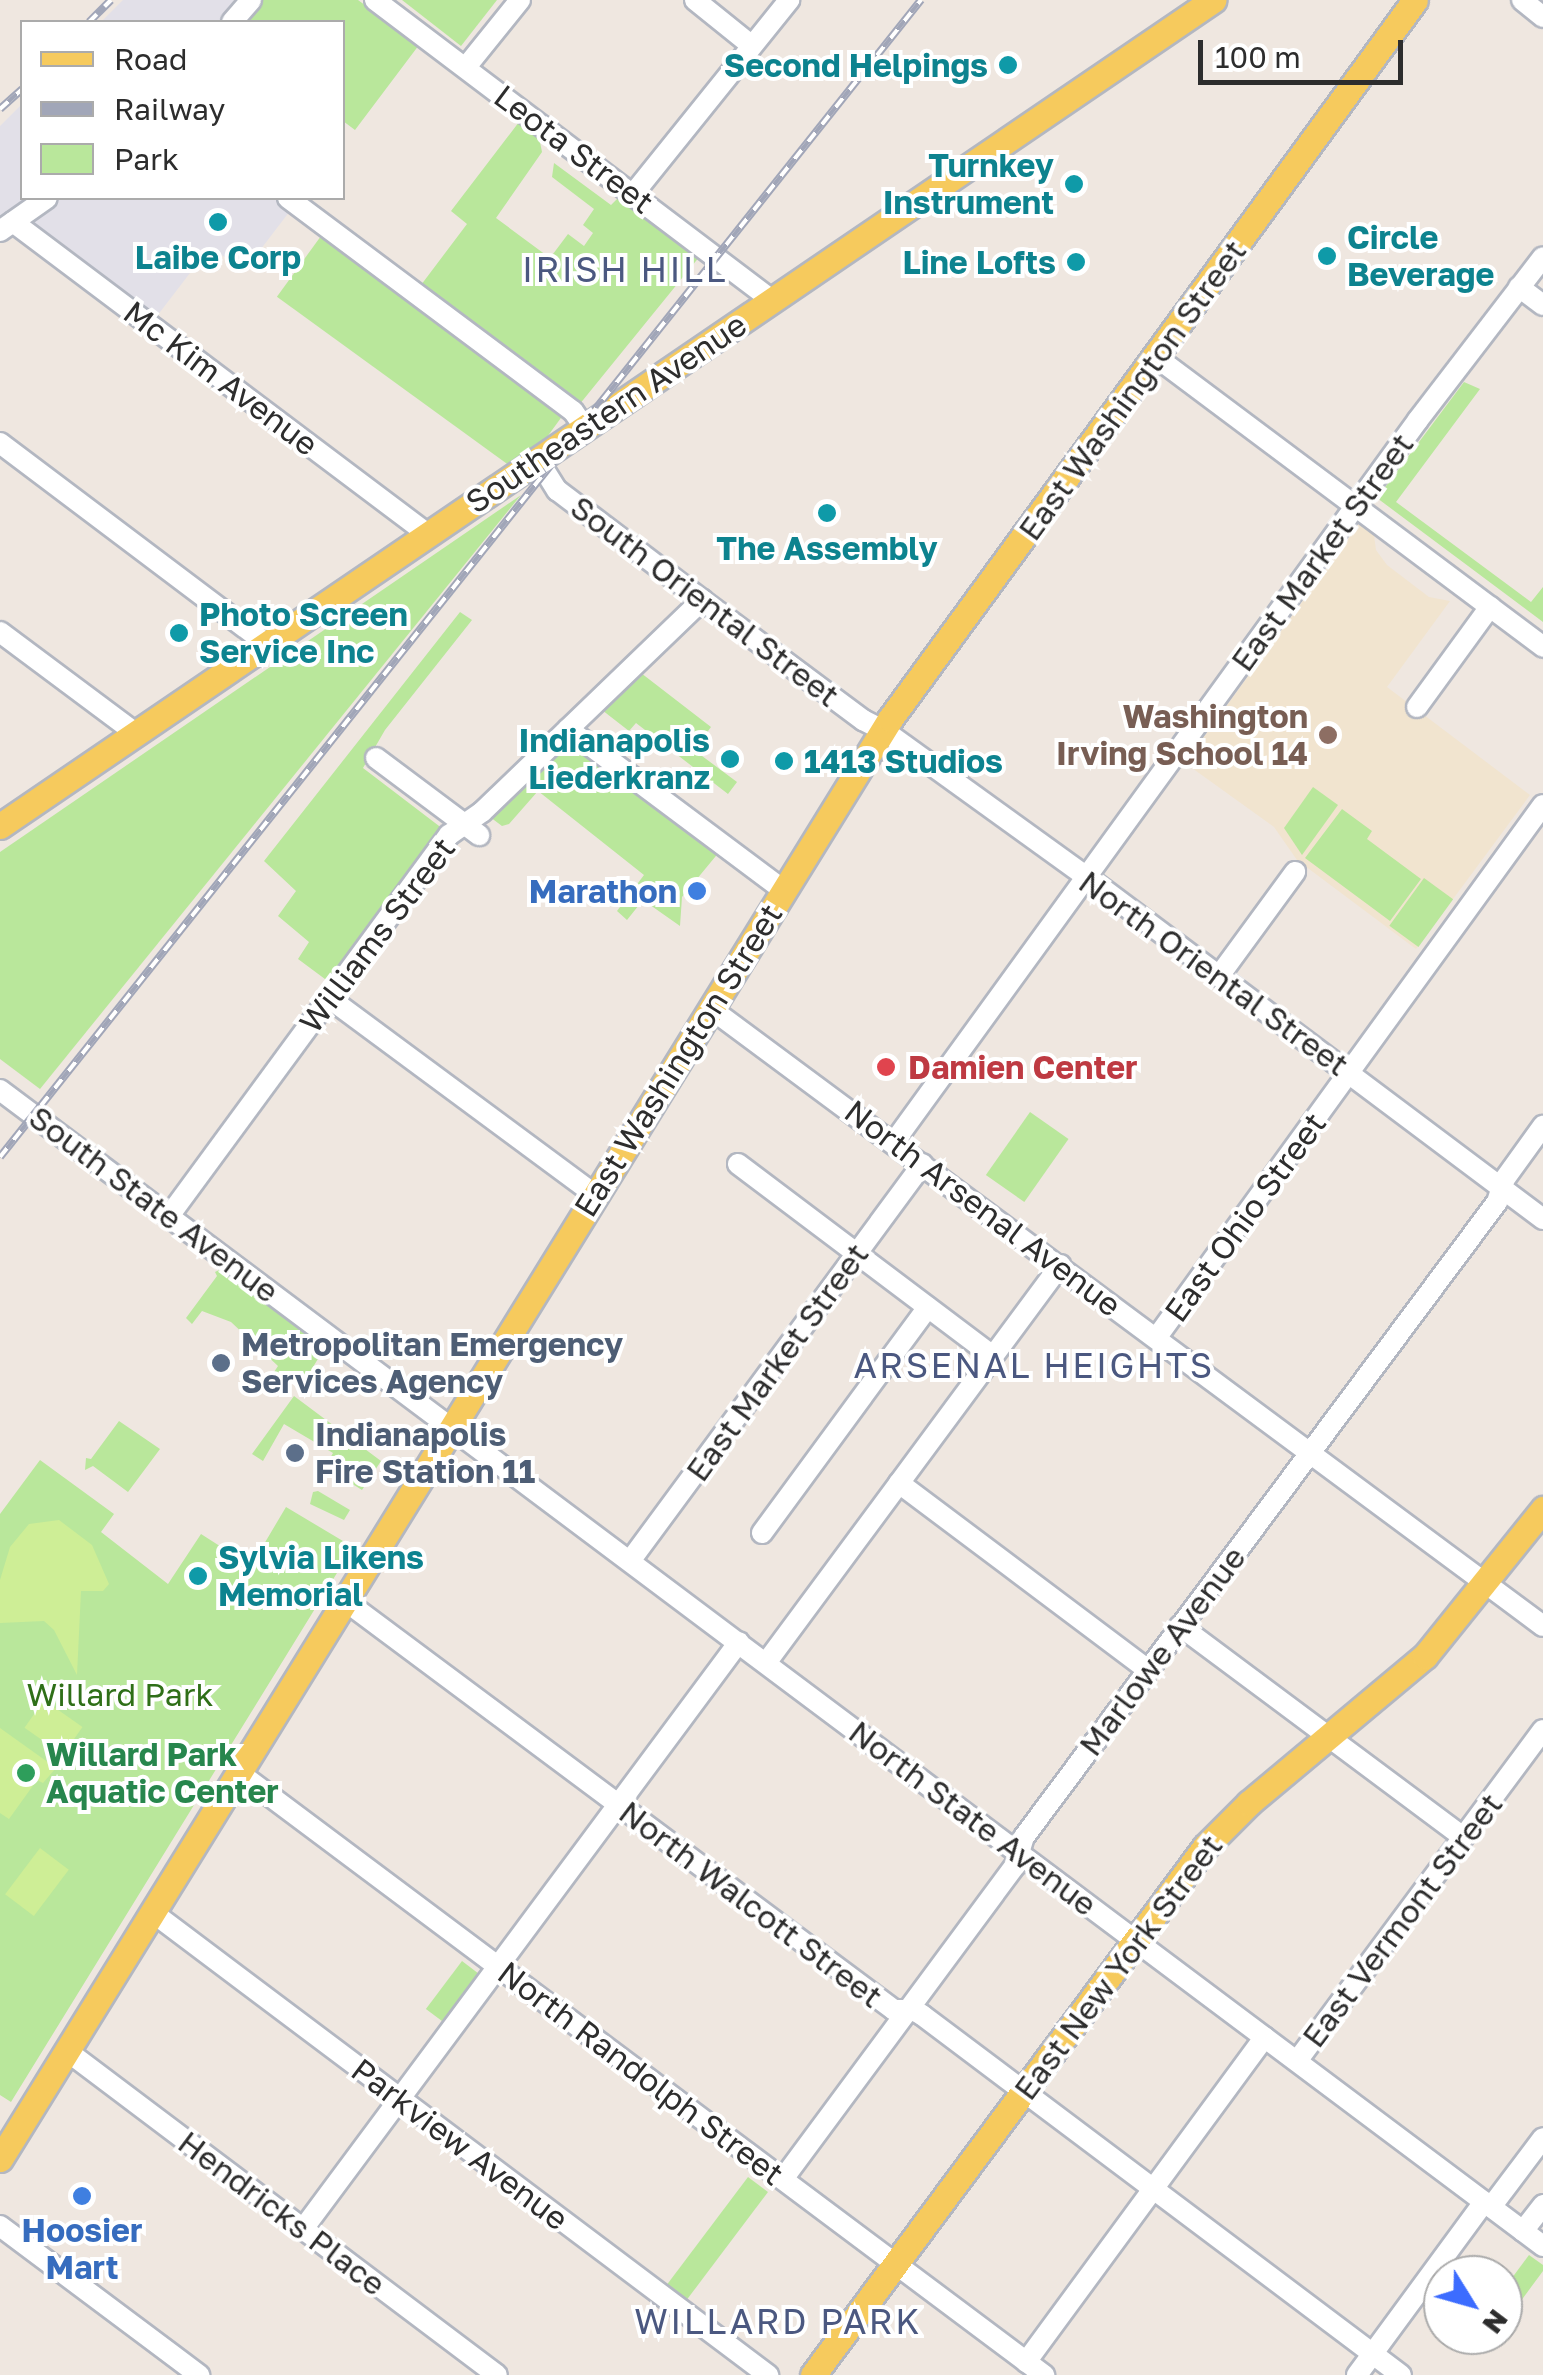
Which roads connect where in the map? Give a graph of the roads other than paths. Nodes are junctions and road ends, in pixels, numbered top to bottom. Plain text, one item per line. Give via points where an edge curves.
1 (251, 0) edge
2 (376, 0) edge
3 (520, 0) edge
4 (695, 0) edge
5 (789, 0) edge
6 (1213, 0) edge
7 (1415, 0) edge
8 (1522, 0) edge
9 (1543, 17) edge
10 (234, 20) edge
11 (752, 46) junction
12 (466, 68) junction
13 (634, 193) junction
14 (43, 200) edge
15 (291, 200) edge
16 (6, 227) edge
17 (1543, 257) edge
18 (1520, 287) junction
19 (771, 300) junction
20 (1543, 305) edge
21 (1156, 357) junction
22 (585, 428) junction
23 (0, 443) edge
24 (538, 460) junction
25 (1355, 507) junction
26 (429, 534) junction
27 (702, 600) junction
28 (1490, 607) junction
29 (0, 632) edge
30 (267, 644) junction
31 (1543, 647) edge
32 (1417, 707) dead end
33 (568, 730) junction
34 (883, 730) junction
35 (137, 734) junction
36 (376, 758) dead end
37 (1543, 805) edge
38 (2, 821) edge
39 (472, 829) junction
40 (1296, 872) dead end
41 (1085, 878) junction
42 (783, 890) junction
43 (1219, 976) junction
44 (328, 998) junction
45 (710, 1008) junction
46 (1349, 1073) junction
47 (0, 1090) edge
48 (1543, 1126) edge
49 (894, 1142) junction
50 (738, 1164) dead end
51 (923, 1164) junction
52 (1501, 1187) junction
53 (595, 1195) junction
54 (169, 1216) junction
55 (1543, 1218) edge
56 (856, 1255) junction
57 (1060, 1266) junction
58 (928, 1307) junction
59 (1156, 1337) junction
60 (993, 1356) junction
61 (451, 1426) junction
62 (1311, 1453) junction
63 (899, 1483) junction
64 (1543, 1509) edge
65 (762, 1532) dead end
66 (630, 1560) junction
67 (1487, 1584) junction
68 (344, 1600) junction
69 (1180, 1626) junction
70 (1543, 1626) edge
71 (739, 1642) junction
72 (766, 1663) junction
73 (1148, 1670) junction
74 (1543, 1730) edge
75 (1329, 1737) junction
76 (238, 1772) junction
77 (619, 1805) junction
78 (1464, 1838) junction
79 (1019, 1852) junction
80 (152, 1912) junction
81 (1135, 1940) junction
82 (500, 1966) junction
83 (909, 2010) junction
84 (1265, 2038) junction
85 (66, 2051) junction
86 (1297, 2062) junction
87 (1024, 2091) junction
88 (400, 2100) junction
89 (1543, 2138) edge
90 (0, 2159) edge
91 (783, 2179) junction
92 (1154, 2189) junction
93 (1488, 2205) junction
94 (1543, 2205) edge
95 (0, 2226) edge
96 (303, 2229) junction
97 (1523, 2231) junction
98 (1543, 2246) edge
99 (895, 2264) junction
100 (1373, 2353) junction
101 (1026, 2362) junction
102 (199, 2375) edge
103 (497, 2375) edge
104 (768, 2375) edge
105 (813, 2375) edge
106 (1044, 2375) edge
107 (1358, 2375) edge
108 (1401, 2375) edge

1 - 10 street
2 - 12 street, Leota Street
3 - 12 street
4 - 11 street
5 - 11 street
6 - 19 main road, Southeastern Avenue
7 - 21 main road, East Washington Street
8 - 9 street
11 - 13 street
12 - 13 street, Leota Street
13 - 19 street, Leota Street
14 - 16 street
15 - 22 street via 573,412
16 - 26 street, Mc Kim Avenue
17 - 18 street, East Market Street
18 - 20 street
18 - 25 street, East Market Street
19 - 22 main road, Southeastern Avenue
21 - 25 street
21 - 34 main road, East Washington Street
22 - 24 main road, Southeastern Avenue
23 - 30 street
24 - 26 main road, Southeastern Avenue
24 - 27 street, South Oriental Street via 558,490
25 - 28 street
25 - 41 street, East Market Street
26 - 30 main road, Southeastern Avenue
27 - 33 street, Williams Street
27 - 34 street, South Oriental Street
28 - 31 street
28 - 32 street
29 - 35 street
30 - 35 main road, Southeastern Avenue
33 - 39 street, Williams Street
33 - 42 street
34 - 41 street, North Oriental Street
34 - 42 main road, East Washington Street
35 - 38 main road, Southeastern Avenue
36 - 39 street
37 - 46 street, East Ohio Street
39 - 44 street, Williams Street via 449,835
40 - 43 street
41 - 43 street, North Oriental Street
41 - 49 street, East Market Street
42 - 45 main road, East Washington Street
43 - 46 street, North Oriental Street
44 - 53 street
44 - 54 street, Williams Street
45 - 49 street, North Arsenal Avenue
45 - 53 main road, East Washington Street
46 - 52 street, North Oriental Street
46 - 59 street, East Ohio Street
47 - 54 street, South State Avenue
48 - 52 street, Marlowe Avenue
49 - 51 street, North Arsenal Avenue
50 - 56 street
51 - 56 street, East Market Street
51 - 57 street, North Arsenal Avenue
52 - 55 street, North Oriental Street
52 - 62 street, Marlowe Avenue via 1497,1202
53 - 61 main road, East Washington Street
54 - 61 street, South State Avenue
56 - 58 street
56 - 66 street, East Market Street
57 - 59 street, North Arsenal Avenue
57 - 60 street
58 - 60 street
58 - 65 street
59 - 62 street, North Arsenal Avenue
60 - 63 street
61 - 66 street, North State Avenue
61 - 68 main road, East Washington Street
62 - 67 street, North Arsenal Avenue
62 - 69 street, Marlowe Avenue
63 - 72 street
63 - 73 street
64 - 67 main road, East New York Street
66 - 71 street, North State Avenue
67 - 70 street, North Arsenal Avenue
67 - 75 main road, East New York Street via 1425,1656
68 - 76 main road, East Washington Street
68 - 77 street, North Walcott Street
69 - 73 street, Marlowe Avenue
69 - 75 street
71 - 72 street, North State Avenue
71 - 77 street
72 - 79 street, North State Avenue
73 - 79 street, Marlowe Avenue
74 - 78 street, East Vermont Street
75 - 78 street
75 - 81 main road, East New York Street via 1218,1832
76 - 80 main road, East Washington Street
76 - 82 street, North Randolph Street
77 - 82 street
77 - 83 street, North Walcott Street via 894,2010
78 - 86 street, East Vermont Street
79 - 81 street, North State Avenue
79 - 83 street, Marlowe Avenue
80 - 85 main road, East Washington Street
80 - 88 street, Parkview Avenue
81 - 84 street, North State Avenue
81 - 87 main road, East New York Street
82 - 88 street
82 - 91 street, North Randolph Street
83 - 87 street, North Walcott Street
83 - 91 street, Marlowe Avenue
84 - 86 street, North State Avenue
84 - 92 street, East Vermont Street
85 - 90 main road, East Washington Street
85 - 96 street, Hendricks Place
86 - 93 street, North State Avenue
87 - 92 street, North Walcott Street
87 - 99 main road, East New York Street
88 - 96 street
88 - 104 street, Parkview Avenue
89 - 93 street
91 - 99 street, North Randolph Street
92 - 100 street, North Walcott Street
92 - 101 street, East Vermont Street
93 - 97 street, North State Avenue
93 - 100 street
94 - 97 street
95 - 102 street
96 - 103 street, Hendricks Place
97 - 98 street, North State Avenue
99 - 101 street, North Randolph Street
99 - 105 main road, East New York Street
100 - 107 street
100 - 108 street, North Walcott Street
101 - 106 street, North Randolph Street

